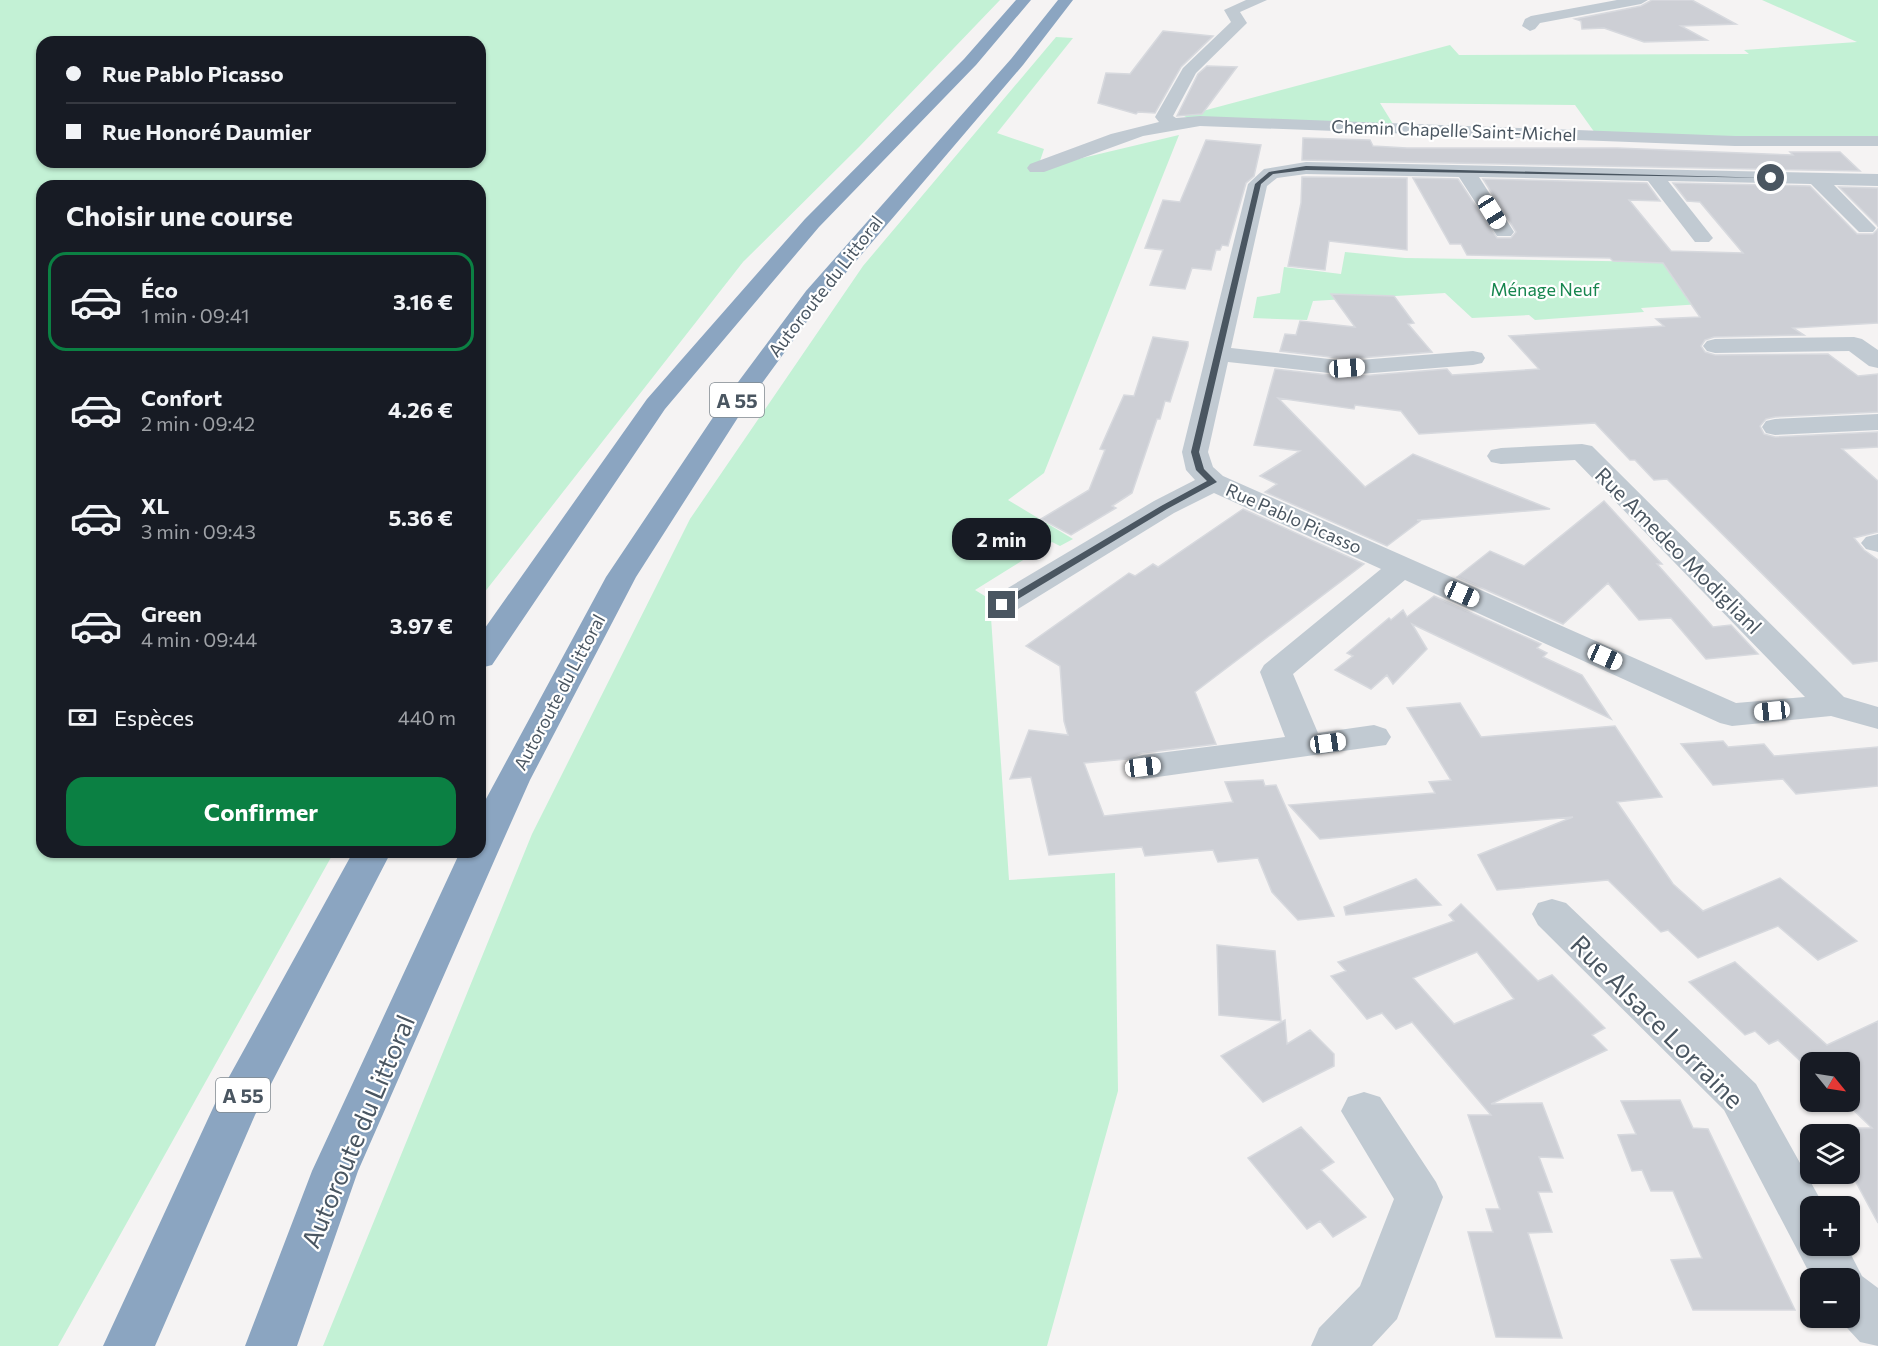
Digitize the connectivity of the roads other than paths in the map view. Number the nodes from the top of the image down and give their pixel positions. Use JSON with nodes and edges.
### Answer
{"nodes":[{"id":1,"x":1024,"y":0,"type":"edge"},
{"id":2,"x":1066,"y":0,"type":"edge"},
{"id":3,"x":1260,"y":0,"type":"edge"},
{"id":4,"x":1641,"y":0,"type":"edge"},
{"id":5,"x":1530,"y":26,"type":"dead end"},
{"id":6,"x":1170,"y":123,"type":"junction"},
{"id":7,"x":1878,"y":141,"type":"edge"},
{"id":8,"x":1037,"y":168,"type":"dead end"},
{"id":9,"x":1466,"y":172,"type":"junction"},
{"id":10,"x":1654,"y":176,"type":"junction"},
{"id":11,"x":1817,"y":179,"type":"junction"},
{"id":12,"x":1878,"y":180,"type":"edge"},
{"id":13,"x":1866,"y":228,"type":"dead end"},
{"id":14,"x":1504,"y":232,"type":"dead end"},
{"id":15,"x":1702,"y":238,"type":"dead end"},
{"id":16,"x":1715,"y":346,"type":"dead end"},
{"id":17,"x":1218,"y":354,"type":"junction"},
{"id":18,"x":1473,"y":358,"type":"dead end"},
{"id":19,"x":1878,"y":361,"type":"edge"},
{"id":20,"x":1878,"y":422,"type":"edge"},
{"id":21,"x":1775,"y":427,"type":"dead end"},
{"id":22,"x":1501,"y":456,"type":"dead end"},
{"id":23,"x":1213,"y":482,"type":"junction"},
{"id":24,"x":1402,"y":567,"type":"junction"},
{"id":25,"x":1002,"y":605,"type":"dead end"},
{"id":26,"x":486,"y":649,"type":"edge"},
{"id":27,"x":1832,"y":705,"type":"junction"},
{"id":28,"x":1878,"y":718,"type":"edge"},
{"id":29,"x":1374,"y":737,"type":"dead end"},
{"id":30,"x":1306,"y":746,"type":"junction"},
{"id":31,"x":1143,"y":767,"type":"dead end"},
{"id":32,"x":486,"y":838,"type":"edge"},
{"id":33,"x":369,"y":858,"type":"edge"},
{"id":34,"x":477,"y":858,"type":"edge"},
{"id":35,"x":1552,"y":914,"type":"dead end"},
{"id":36,"x":1364,"y":1112,"type":"dead end"},
{"id":37,"x":1800,"y":1208,"type":"edge"},
{"id":38,"x":1860,"y":1305,"type":"edge"},
{"id":39,"x":1878,"y":1324,"type":"edge"},
{"id":40,"x":129,"y":1346,"type":"edge"},
{"id":41,"x":271,"y":1346,"type":"edge"},
{"id":42,"x":1337,"y":1346,"type":"edge"}],
"edges":[{"from":1,"to":26,"type":"highway","number":"A 55"},
{"from":2,"to":32,"type":"highway","name":"Autoroute du Littoral","number":"A 55"},
{"from":3,"to":6,"type":"street"},
{"from":4,"to":5,"type":"street"},
{"from":6,"to":7,"type":"street","name":"Chemin Chapelle Saint-Michel"},
{"from":6,"to":8,"type":"street","name":"Chemin Chapelle Saint-Michel"},
{"from":9,"to":10,"type":"street","name":"Rue Pablo Picasso"},
{"from":9,"to":14,"type":"street"},
{"from":9,"to":17,"type":"street","name":"Rue Pablo Picasso"},
{"from":10,"to":11,"type":"street","name":"Rue Pablo Picasso"},
{"from":10,"to":15,"type":"street"},
{"from":11,"to":12,"type":"street","name":"Rue Pablo Picasso"},
{"from":11,"to":13,"type":"street"},
{"from":16,"to":19,"type":"street"},
{"from":17,"to":18,"type":"street"},
{"from":17,"to":23,"type":"street","name":"Rue Pablo Picasso"},
{"from":20,"to":21,"type":"street"},
{"from":22,"to":27,"type":"street","name":"Rue Amedeo Modiglianl"},
{"from":23,"to":24,"type":"street","name":"Rue Pablo Picasso"},
{"from":23,"to":25,"type":"street"},
{"from":24,"to":27,"type":"street","name":"Rue Pablo Picasso"},
{"from":24,"to":30,"type":"street"},
{"from":27,"to":28,"type":"street","name":"Rue Pablo Picasso"},
{"from":29,"to":30,"type":"street"},
{"from":30,"to":31,"type":"street"},
{"from":33,"to":40,"type":"highway","number":"A 55"},
{"from":34,"to":41,"type":"highway","name":"Autoroute du Littoral","number":"A 55"},
{"from":35,"to":37,"type":"street","name":"Rue Alsace Lorraine"},
{"from":36,"to":42,"type":"street"},
{"from":38,"to":39,"type":"street"}]}
